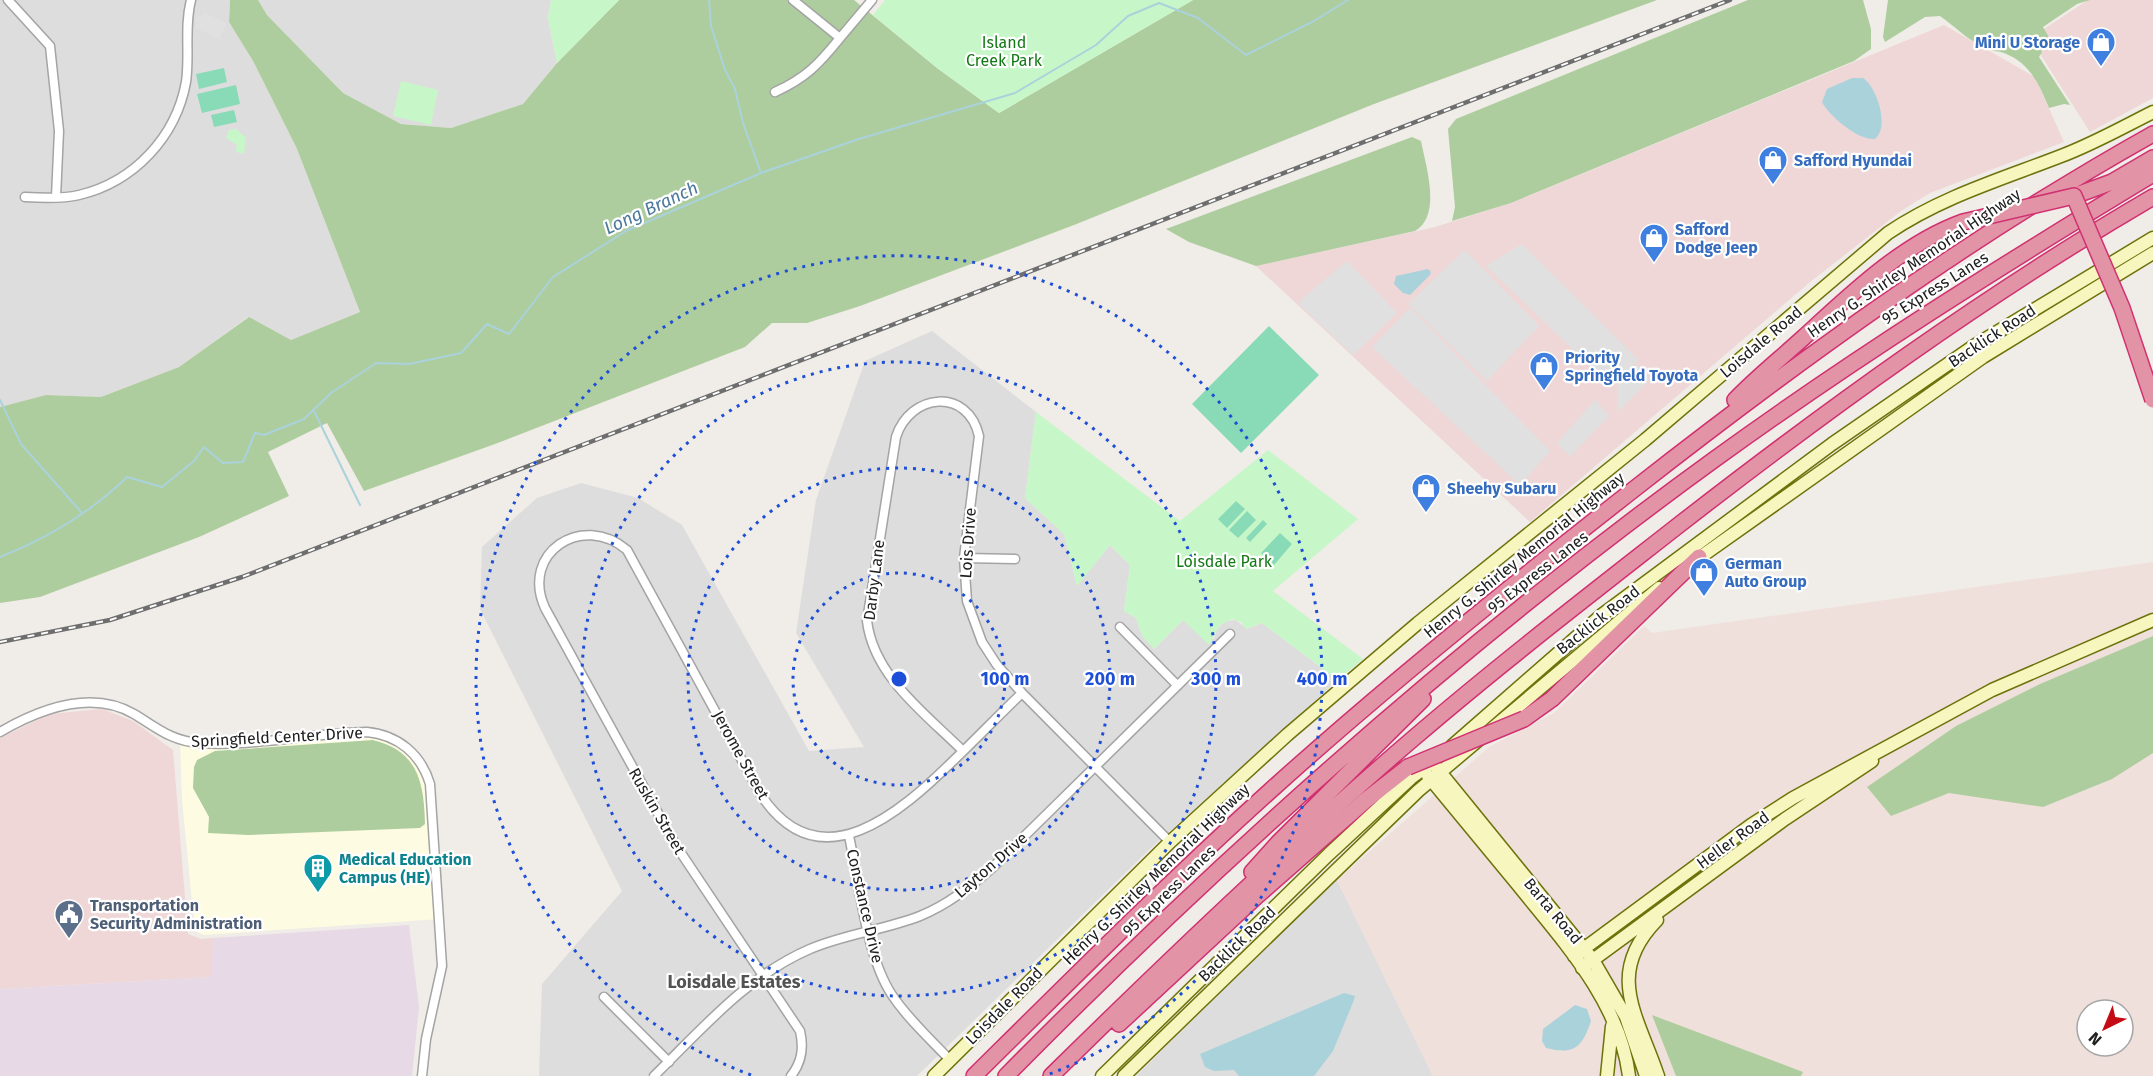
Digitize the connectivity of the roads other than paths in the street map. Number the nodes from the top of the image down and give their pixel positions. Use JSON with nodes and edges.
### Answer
{"nodes":[{"id":1,"x":8,"y":0,"type":"edge"},
{"id":2,"x":191,"y":0,"type":"edge"},
{"id":3,"x":793,"y":0,"type":"edge"},
{"id":4,"x":872,"y":0,"type":"edge"},
{"id":5,"x":840,"y":38,"type":"junction"},
{"id":6,"x":775,"y":92,"type":"dead end"},
{"id":7,"x":2153,"y":112,"type":"edge"},
{"id":8,"x":2153,"y":134,"type":"edge"},
{"id":9,"x":2153,"y":158,"type":"edge"},
{"id":10,"x":2153,"y":174,"type":"edge"},
{"id":11,"x":2074,"y":196,"type":"junction"},
{"id":12,"x":25,"y":197,"type":"dead end"},
{"id":13,"x":56,"y":197,"type":"junction"},
{"id":14,"x":2153,"y":197,"type":"edge"},
{"id":15,"x":2153,"y":238,"type":"edge"},
{"id":16,"x":2153,"y":253,"type":"edge"},
{"id":17,"x":2153,"y":400,"type":"edge"},
{"id":18,"x":942,"y":401,"type":"joint"},
{"id":19,"x":1700,"y":438,"type":"junction"},
{"id":20,"x":565,"y":540,"type":"joint"},
{"id":21,"x":1699,"y":557,"type":"junction"},
{"id":22,"x":964,"y":558,"type":"junction"},
{"id":23,"x":1015,"y":559,"type":"dead end"},
{"id":24,"x":1537,"y":594,"type":"junction"},
{"id":25,"x":2153,"y":620,"type":"edge"},
{"id":26,"x":1120,"y":627,"type":"dead end"},
{"id":27,"x":1230,"y":634,"type":"dead end"},
{"id":28,"x":1177,"y":685,"type":"junction"},
{"id":29,"x":1022,"y":693,"type":"junction"},
{"id":30,"x":0,"y":732,"type":"edge"},
{"id":31,"x":1903,"y":740,"type":"junction"},
{"id":32,"x":963,"y":751,"type":"junction"},
{"id":33,"x":1095,"y":766,"type":"junction"},
{"id":34,"x":1421,"y":766,"type":"junction"},
{"id":35,"x":1436,"y":777,"type":"junction"},
{"id":36,"x":849,"y":836,"type":"junction"},
{"id":37,"x":1170,"y":842,"type":"junction"},
{"id":38,"x":1688,"y":890,"type":"junction"},
{"id":39,"x":1225,"y":908,"type":"junction"},
{"id":40,"x":869,"y":930,"type":"junction"},
{"id":41,"x":1584,"y":958,"type":"junction"},
{"id":42,"x":764,"y":975,"type":"junction"},
{"id":43,"x":604,"y":997,"type":"dead end"},
{"id":44,"x":1619,"y":1005,"type":"junction"},
{"id":45,"x":1612,"y":1022,"type":"junction"},
{"id":46,"x":1640,"y":1028,"type":"junction"},
{"id":47,"x":950,"y":1060,"type":"junction"},
{"id":48,"x":669,"y":1062,"type":"junction"},
{"id":49,"x":422,"y":1076,"type":"edge"},
{"id":50,"x":654,"y":1076,"type":"edge"},
{"id":51,"x":791,"y":1076,"type":"edge"},
{"id":52,"x":933,"y":1076,"type":"edge"},
{"id":53,"x":974,"y":1076,"type":"edge"},
{"id":54,"x":1006,"y":1076,"type":"edge"},
{"id":55,"x":1051,"y":1076,"type":"edge"},
{"id":56,"x":1064,"y":1076,"type":"edge"},
{"id":57,"x":1102,"y":1076,"type":"edge"},
{"id":58,"x":1124,"y":1076,"type":"edge"},
{"id":59,"x":1607,"y":1076,"type":"edge"},
{"id":60,"x":1629,"y":1076,"type":"edge"},
{"id":61,"x":1646,"y":1076,"type":"edge"},
{"id":62,"x":1658,"y":1076,"type":"edge"}],
"edges":[{"from":1,"to":13,"type":"street"},
{"from":2,"to":13,"type":"street"},
{"from":3,"to":5,"type":"street"},
{"from":4,"to":5,"type":"street"},
{"from":5,"to":6,"type":"street"},
{"from":7,"to":37,"type":"main road","name":"Loisdale Road"},
{"from":8,"to":19,"type":"highway","name":"Henry G. Shirley Memorial Highway"},
{"from":9,"to":11,"type":"highway"},
{"from":10,"to":24,"type":"highway","name":"95 Express Lanes"},
{"from":11,"to":17,"type":"highway","bridge":true},
{"from":11,"to":19,"type":"highway","bridge":true},
{"from":12,"to":13,"type":"street"},
{"from":14,"to":39,"type":"highway"},
{"from":15,"to":34,"type":"main road","name":"Backlick Road"},
{"from":16,"to":21,"type":"main road","name":"Backlick Road"},
{"from":18,"to":22,"type":"street","name":"Lois Drive"},
{"from":18,"to":32,"type":"street","name":"Darby Lane"},
{"from":19,"to":53,"type":"highway","name":"Henry G. Shirley Memorial Highway"},
{"from":20,"to":36,"type":"street","name":"Jerome Street"},
{"from":20,"to":42,"type":"street","name":"Ruskin Street"},
{"from":21,"to":34,"type":"highway","bridge":true},
{"from":21,"to":35,"type":"main road","name":"Backlick Road"},
{"from":22,"to":23,"type":"street"},
{"from":22,"to":29,"type":"street","name":"Lois Drive"},
{"from":24,"to":39,"type":"highway"},
{"from":24,"to":54,"type":"highway","name":"95 Express Lanes"},
{"from":25,"to":31,"type":"main road","name":"Heller Road"},
{"from":26,"to":28,"type":"street"},
{"from":27,"to":28,"type":"street","name":"Layton Drive"},
{"from":28,"to":33,"type":"street","name":"Layton Drive"},
{"from":29,"to":32,"type":"street"},
{"from":29,"to":33,"type":"street","name":"Lois Drive"},
{"from":30,"to":49,"type":"street","name":"Springfield Center Drive"},
{"from":31,"to":38,"type":"main road","name":"Heller Road"},
{"from":31,"to":41,"type":"main road","name":"Heller Road"},
{"from":32,"to":36,"type":"street"},
{"from":33,"to":37,"type":"street","name":"Lois Drive"},
{"from":33,"to":40,"type":"street","name":"Layton Drive"},
{"from":34,"to":35,"type":"main road","name":"Barta Road"},
{"from":34,"to":56,"type":"highway"},
{"from":34,"to":57,"type":"main road","name":"Backlick Road"},
{"from":35,"to":41,"type":"main road","name":"Barta Road"},
{"from":35,"to":58,"type":"main road","name":"Backlick Road"},
{"from":36,"to":40,"type":"street","name":"Constance Drive"},
{"from":37,"to":47,"type":"main road","name":"Loisdale Road"},
{"from":38,"to":41,"type":"main road","name":"Heller Road"},
{"from":38,"to":46,"type":"main road"},
{"from":39,"to":55,"type":"highway"},
{"from":40,"to":42,"type":"street","name":"Layton Drive"},
{"from":40,"to":47,"type":"street","name":"Constance Drive"},
{"from":41,"to":44,"type":"main road","name":"Barta Road"},
{"from":41,"to":45,"type":"main road","name":"Barta Road"},
{"from":42,"to":48,"type":"street","name":"Layton Drive"},
{"from":42,"to":51,"type":"street","name":"Ruskin Street"},
{"from":43,"to":48,"type":"street"},
{"from":44,"to":46,"type":"main road"},
{"from":44,"to":61,"type":"main road","name":"Barta Road"},
{"from":45,"to":59,"type":"main road"},
{"from":45,"to":60,"type":"main road","name":"Barta Road"},
{"from":46,"to":62,"type":"main road"},
{"from":47,"to":52,"type":"main road","name":"Loisdale Road"},
{"from":48,"to":50,"type":"street","name":"Layton Drive"}]}
